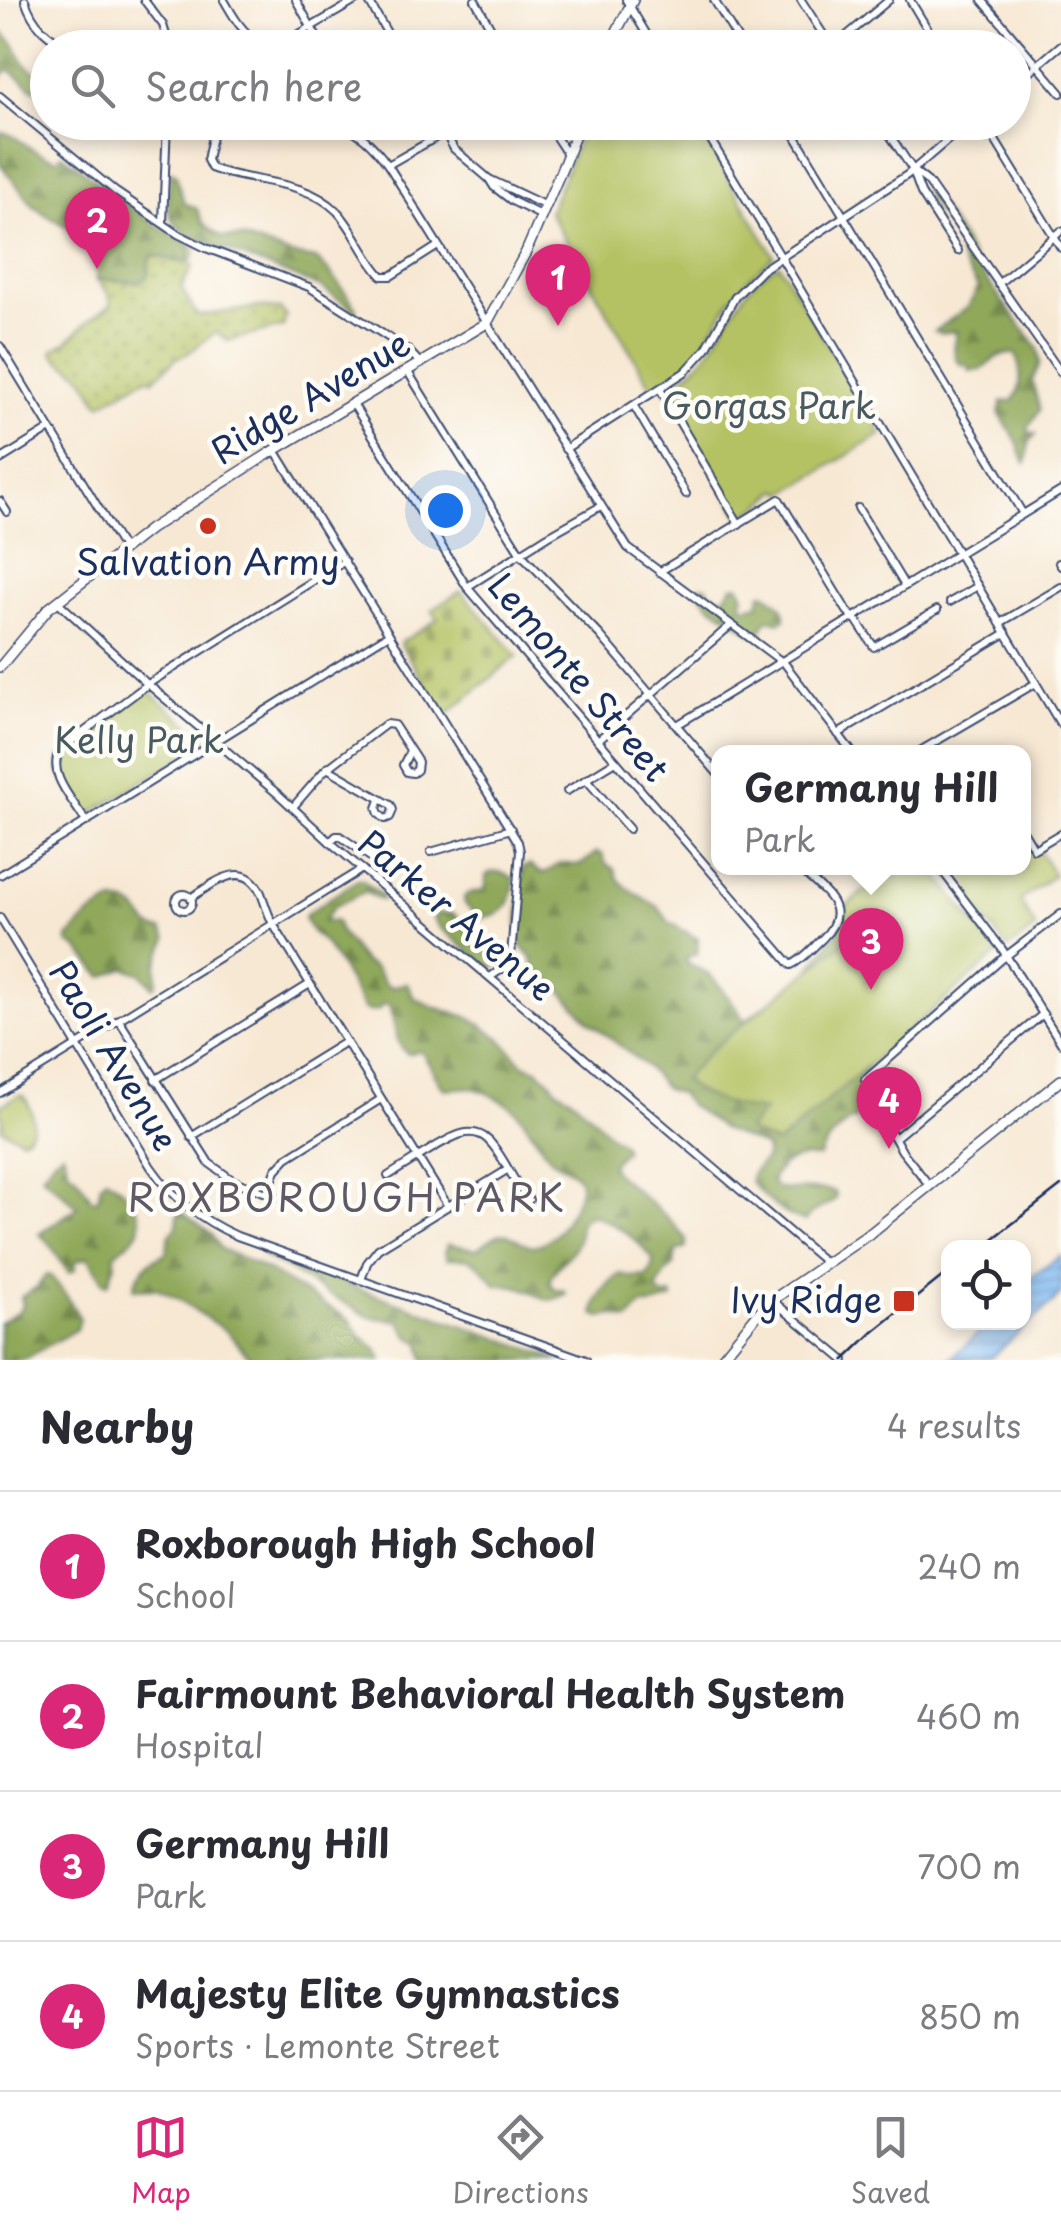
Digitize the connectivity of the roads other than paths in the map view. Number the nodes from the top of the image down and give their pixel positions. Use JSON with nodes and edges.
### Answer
{"nodes":[{"id":1,"x":25,"y":0,"type":"edge"},
{"id":2,"x":144,"y":0,"type":"edge"},
{"id":3,"x":224,"y":0,"type":"edge"},
{"id":4,"x":296,"y":0,"type":"edge"},
{"id":5,"x":356,"y":0,"type":"edge"},
{"id":6,"x":368,"y":0,"type":"edge"},
{"id":7,"x":475,"y":0,"type":"edge"},
{"id":8,"x":714,"y":0,"type":"edge"},
{"id":9,"x":801,"y":0,"type":"edge"},
{"id":10,"x":889,"y":0,"type":"edge"},
{"id":11,"x":910,"y":0,"type":"edge"},
{"id":12,"x":982,"y":0,"type":"edge"},
{"id":13,"x":629,"y":2,"type":"edge"},
{"id":14,"x":311,"y":27,"type":"junction"},
{"id":15,"x":42,"y":30,"type":"edge"},
{"id":16,"x":164,"y":30,"type":"edge"},
{"id":17,"x":243,"y":30,"type":"edge"},
{"id":18,"x":305,"y":30,"type":"edge"},
{"id":19,"x":313,"y":30,"type":"edge"},
{"id":20,"x":386,"y":30,"type":"edge"},
{"id":21,"x":492,"y":30,"type":"edge"},
{"id":22,"x":616,"y":30,"type":"edge"},
{"id":23,"x":645,"y":30,"type":"edge"},
{"id":24,"x":732,"y":30,"type":"edge"},
{"id":25,"x":820,"y":30,"type":"edge"},
{"id":26,"x":853,"y":30,"type":"edge"},
{"id":27,"x":928,"y":30,"type":"edge"},
{"id":28,"x":1007,"y":30,"type":"edge"},
{"id":29,"x":1061,"y":45,"type":"edge"},
{"id":30,"x":1031,"y":58,"type":"edge"},
{"id":31,"x":1037,"y":65,"type":"junction"},
{"id":32,"x":1031,"y":70,"type":"edge"},
{"id":33,"x":1061,"y":93,"type":"edge"},
{"id":34,"x":0,"y":96,"type":"edge"},
{"id":35,"x":30,"y":121,"type":"edge"},
{"id":36,"x":53,"y":140,"type":"edge"},
{"id":37,"x":166,"y":140,"type":"edge"},
{"id":38,"x":212,"y":140,"type":"edge"},
{"id":39,"x":365,"y":140,"type":"edge"},
{"id":40,"x":432,"y":140,"type":"edge"},
{"id":41,"x":449,"y":140,"type":"edge"},
{"id":42,"x":556,"y":140,"type":"edge"},
{"id":43,"x":573,"y":140,"type":"edge"},
{"id":44,"x":710,"y":140,"type":"edge"},
{"id":45,"x":799,"y":140,"type":"edge"},
{"id":46,"x":893,"y":140,"type":"edge"},
{"id":47,"x":949,"y":140,"type":"edge"},
{"id":48,"x":996,"y":140,"type":"edge"},
{"id":49,"x":568,"y":155,"type":"junction"},
{"id":50,"x":388,"y":166,"type":"junction"},
{"id":51,"x":913,"y":170,"type":"junction"},
{"id":52,"x":544,"y":211,"type":"junction"},
{"id":53,"x":844,"y":216,"type":"junction"},
{"id":54,"x":163,"y":224,"type":"junction"},
{"id":55,"x":1058,"y":234,"type":"edge"},
{"id":56,"x":438,"y":246,"type":"junction"},
{"id":57,"x":1061,"y":248,"type":"edge"},
{"id":58,"x":958,"y":251,"type":"dead end"},
{"id":59,"x":780,"y":257,"type":"junction"},
{"id":60,"x":998,"y":284,"type":"junction"},
{"id":61,"x":486,"y":323,"type":"junction"},
{"id":62,"x":0,"y":346,"type":"edge"},
{"id":63,"x":422,"y":364,"type":"junction"},
{"id":64,"x":1060,"y":370,"type":"edge"},
{"id":65,"x":408,"y":372,"type":"junction"},
{"id":66,"x":660,"y":390,"type":"junction"},
{"id":67,"x":353,"y":404,"type":"junction"},
{"id":68,"x":634,"y":406,"type":"junction"},
{"id":69,"x":50,"y":430,"type":"junction"},
{"id":70,"x":565,"y":449,"type":"junction"},
{"id":71,"x":276,"y":450,"type":"junction"},
{"id":72,"x":0,"y":460,"type":"edge"},
{"id":73,"x":1061,"y":492,"type":"edge"},
{"id":74,"x":686,"y":494,"type":"dead end"},
{"id":75,"x":0,"y":501,"type":"edge"},
{"id":76,"x":602,"y":506,"type":"junction"},
{"id":77,"x":858,"y":508,"type":"dead end"},
{"id":78,"x":7,"y":512,"type":"dead end"},
{"id":79,"x":1023,"y":514,"type":"junction"},
{"id":80,"x":739,"y":524,"type":"junction"},
{"id":81,"x":124,"y":550,"type":"junction"},
{"id":82,"x":521,"y":554,"type":"junction"},
{"id":83,"x":958,"y":554,"type":"junction"},
{"id":84,"x":345,"y":562,"type":"junction"},
{"id":85,"x":659,"y":572,"type":"junction"},
{"id":86,"x":905,"y":586,"type":"junction"},
{"id":87,"x":978,"y":586,"type":"junction"},
{"id":88,"x":467,"y":587,"type":"junction"},
{"id":89,"x":1061,"y":587,"type":"edge"},
{"id":90,"x":58,"y":601,"type":"junction"},
{"id":91,"x":950,"y":602,"type":"dead end"},
{"id":92,"x":937,"y":610,"type":"dead end"},
{"id":93,"x":853,"y":617,"type":"junction"},
{"id":94,"x":1000,"y":623,"type":"junction"},
{"id":95,"x":731,"y":625,"type":"junction"},
{"id":96,"x":1006,"y":633,"type":"junction"},
{"id":97,"x":389,"y":634,"type":"junction"},
{"id":98,"x":780,"y":661,"type":"junction"},
{"id":99,"x":0,"y":667,"type":"edge"},
{"id":100,"x":1036,"y":682,"type":"junction"},
{"id":101,"x":148,"y":684,"type":"junction"},
{"id":102,"x":651,"y":694,"type":"junction"},
{"id":103,"x":677,"y":724,"type":"junction"},
{"id":104,"x":1061,"y":725,"type":"edge"},
{"id":105,"x":838,"y":734,"type":"junction"},
{"id":106,"x":598,"y":740,"type":"junction"},
{"id":107,"x":216,"y":742,"type":"junction"},
{"id":108,"x":847,"y":745,"type":"edge"},
{"id":109,"x":930,"y":745,"type":"edge"},
{"id":110,"x":410,"y":751,"type":"dead end"},
{"id":111,"x":616,"y":761,"type":"junction"},
{"id":112,"x":711,"y":765,"type":"edge"},
{"id":113,"x":328,"y":768,"type":"junction"},
{"id":114,"x":586,"y":779,"type":"junction"},
{"id":115,"x":567,"y":792,"type":"dead end"},
{"id":116,"x":380,"y":800,"type":"dead end"},
{"id":117,"x":293,"y":807,"type":"junction"},
{"id":118,"x":86,"y":822,"type":"junction"},
{"id":119,"x":511,"y":829,"type":"junction"},
{"id":120,"x":629,"y":830,"type":"dead end"},
{"id":121,"x":1061,"y":833,"type":"edge"},
{"id":122,"x":330,"y":842,"type":"junction"},
{"id":123,"x":1031,"y":844,"type":"edge"},
{"id":124,"x":431,"y":852,"type":"dead end"},
{"id":125,"x":373,"y":858,"type":"dead end"},
{"id":126,"x":362,"y":869,"type":"junction"},
{"id":127,"x":711,"y":872,"type":"edge"},
{"id":128,"x":714,"y":875,"type":"edge"},
{"id":129,"x":806,"y":875,"type":"edge"},
{"id":130,"x":945,"y":875,"type":"edge"},
{"id":131,"x":0,"y":876,"type":"edge"},
{"id":132,"x":191,"y":898,"type":"dead end"},
{"id":133,"x":1061,"y":914,"type":"edge"},
{"id":134,"x":0,"y":918,"type":"edge"},
{"id":135,"x":273,"y":924,"type":"junction"},
{"id":136,"x":1006,"y":956,"type":"junction"},
{"id":137,"x":490,"y":977,"type":"junction"},
{"id":138,"x":310,"y":984,"type":"junction"},
{"id":139,"x":1043,"y":1014,"type":"junction"},
{"id":140,"x":118,"y":1020,"type":"junction"},
{"id":141,"x":346,"y":1042,"type":"junction"},
{"id":142,"x":1061,"y":1043,"type":"edge"},
{"id":143,"x":77,"y":1045,"type":"junction"},
{"id":144,"x":155,"y":1080,"type":"junction"},
{"id":145,"x":865,"y":1080,"type":"dead end"},
{"id":146,"x":1061,"y":1080,"type":"edge"},
{"id":147,"x":0,"y":1094,"type":"edge"},
{"id":148,"x":381,"y":1100,"type":"junction"},
{"id":149,"x":875,"y":1104,"type":"dead end"},
{"id":150,"x":191,"y":1137,"type":"junction"},
{"id":151,"x":895,"y":1138,"type":"junction"},
{"id":152,"x":418,"y":1159,"type":"junction"},
{"id":153,"x":507,"y":1170,"type":"junction"},
{"id":154,"x":388,"y":1176,"type":"dead end"},
{"id":155,"x":930,"y":1186,"type":"junction"},
{"id":156,"x":268,"y":1193,"type":"junction"},
{"id":157,"x":529,"y":1200,"type":"dead end"},
{"id":158,"x":291,"y":1202,"type":"dead end"},
{"id":159,"x":448,"y":1206,"type":"junction"},
{"id":160,"x":826,"y":1263,"type":"junction"},
{"id":161,"x":360,"y":1280,"type":"junction"},
{"id":162,"x":772,"y":1300,"type":"junction"},
{"id":163,"x":586,"y":1360,"type":"edge"},
{"id":164,"x":720,"y":1360,"type":"edge"},
{"id":165,"x":844,"y":1360,"type":"edge"}],
"edges":[{"from":1,"to":15,"type":"street"},
{"from":2,"to":16,"type":"street"},
{"from":3,"to":17,"type":"street"},
{"from":4,"to":14,"type":"street"},
{"from":5,"to":14,"type":"street"},
{"from":6,"to":20,"type":"street"},
{"from":7,"to":21,"type":"street"},
{"from":8,"to":24,"type":"street"},
{"from":9,"to":25,"type":"street"},
{"from":10,"to":26,"type":"street"},
{"from":11,"to":27,"type":"street"},
{"from":12,"to":28,"type":"street"},
{"from":13,"to":22,"type":"main road"},
{"from":13,"to":23,"type":"street"},
{"from":14,"to":18,"type":"street"},
{"from":14,"to":19,"type":"street"},
{"from":29,"to":31,"type":"street"},
{"from":30,"to":31,"type":"street"},
{"from":31,"to":32,"type":"street"},
{"from":31,"to":33,"type":"street"},
{"from":34,"to":35,"type":"street"},
{"from":36,"to":54,"type":"street"},
{"from":37,"to":54,"type":"street"},
{"from":38,"to":56,"type":"street"},
{"from":39,"to":50,"type":"street"},
{"from":40,"to":50,"type":"street"},
{"from":41,"to":52,"type":"street"},
{"from":42,"to":49,"type":"street"},
{"from":43,"to":49,"type":"main road","name":"Ridge Avenue"},
{"from":44,"to":59,"type":"street"},
{"from":45,"to":53,"type":"street"},
{"from":46,"to":51,"type":"street"},
{"from":47,"to":51,"type":"street"},
{"from":48,"to":55,"type":"street"},
{"from":49,"to":52,"type":"main road","name":"Ridge Avenue"},
{"from":50,"to":56,"type":"street"},
{"from":51,"to":53,"type":"street"},
{"from":51,"to":58,"type":"street"},
{"from":51,"to":60,"type":"street"},
{"from":52,"to":61,"type":"main road","name":"Ridge Avenue"},
{"from":53,"to":59,"type":"street"},
{"from":53,"to":79,"type":"street"},
{"from":54,"to":63,"type":"street"},
{"from":55,"to":57,"type":"street"},
{"from":55,"to":60,"type":"street"},
{"from":56,"to":61,"type":"street"},
{"from":59,"to":66,"type":"street"},
{"from":59,"to":83,"type":"street"},
{"from":60,"to":64,"type":"street"},
{"from":61,"to":63,"type":"main road","name":"Ridge Avenue"},
{"from":61,"to":70,"type":"street"},
{"from":62,"to":69,"type":"street"},
{"from":63,"to":65,"type":"main road","name":"Ridge Avenue"},
{"from":65,"to":67,"type":"main road","name":"Ridge Avenue"},
{"from":65,"to":82,"type":"street"},
{"from":66,"to":68,"type":"street"},
{"from":66,"to":80,"type":"street"},
{"from":67,"to":71,"type":"main road","name":"Ridge Avenue"},
{"from":67,"to":88,"type":"street","name":"Lemonte Street"},
{"from":68,"to":70,"type":"street"},
{"from":68,"to":74,"type":"street"},
{"from":69,"to":72,"type":"street"},
{"from":69,"to":81,"type":"street"},
{"from":70,"to":76,"type":"street"},
{"from":71,"to":81,"type":"main road","name":"Ridge Avenue"},
{"from":71,"to":84,"type":"street"},
{"from":73,"to":79,"type":"street"},
{"from":75,"to":78,"type":"street"},
{"from":76,"to":82,"type":"street"},
{"from":76,"to":85,"type":"street"},
{"from":77,"to":86,"type":"street"},
{"from":79,"to":83,"type":"street"},
{"from":80,"to":85,"type":"street"},
{"from":80,"to":93,"type":"street"},
{"from":81,"to":90,"type":"main road","name":"Ridge Avenue"},
{"from":82,"to":88,"type":"street"},
{"from":82,"to":102,"type":"street"},
{"from":83,"to":86,"type":"street"},
{"from":83,"to":87,"type":"street"},
{"from":84,"to":97,"type":"street"},
{"from":84,"to":101,"type":"street"},
{"from":85,"to":95,"type":"street"},
{"from":86,"to":93,"type":"street"},
{"from":87,"to":91,"type":"street"},
{"from":87,"to":94,"type":"street"},
{"from":88,"to":106,"type":"street","name":"Lemonte Street"},
{"from":89,"to":94,"type":"street"},
{"from":90,"to":99,"type":"main road","name":"Ridge Avenue"},
{"from":90,"to":101,"type":"street","name":"Parker Avenue"},
{"from":92,"to":93,"type":"street"},
{"from":93,"to":98,"type":"street"},
{"from":94,"to":96,"type":"street"},
{"from":95,"to":98,"type":"street"},
{"from":95,"to":102,"type":"street"},
{"from":96,"to":100,"type":"street"},
{"from":96,"to":105,"type":"street"},
{"from":97,"to":107,"type":"street"},
{"from":97,"to":119,"type":"street"},
{"from":98,"to":103,"type":"street"},
{"from":98,"to":105,"type":"street"},
{"from":100,"to":104,"type":"street"},
{"from":100,"to":109,"type":"street"},
{"from":101,"to":107,"type":"street","name":"Parker Avenue"},
{"from":101,"to":118,"type":"street"},
{"from":102,"to":103,"type":"street"},
{"from":102,"to":106,"type":"street"},
{"from":103,"to":112,"type":"street"},
{"from":105,"to":108,"type":"street"},
{"from":106,"to":111,"type":"street","name":"Lemonte Street"},
{"from":107,"to":117,"type":"street","name":"Parker Avenue"},
{"from":107,"to":118,"type":"street"},
{"from":110,"to":113,"type":"street"},
{"from":111,"to":114,"type":"street"},
{"from":111,"to":127,"type":"street","name":"Lemonte Street"},
{"from":113,"to":116,"type":"street"},
{"from":113,"to":117,"type":"street"},
{"from":114,"to":115,"type":"street"},
{"from":114,"to":120,"type":"street"},
{"from":117,"to":122,"type":"street","name":"Parker Avenue"},
{"from":118,"to":131,"type":"street"},
{"from":119,"to":124,"type":"street"},
{"from":119,"to":137,"type":"street"},
{"from":121,"to":123,"type":"street"},
{"from":122,"to":125,"type":"street"},
{"from":122,"to":126,"type":"street","name":"Parker Avenue"},
{"from":126,"to":135,"type":"street"},
{"from":126,"to":137,"type":"street","name":"Parker Avenue"},
{"from":128,"to":129,"type":"street","name":"Lemonte Street"},
{"from":130,"to":136,"type":"street"},
{"from":132,"to":135,"type":"street"},
{"from":133,"to":136,"type":"street"},
{"from":134,"to":143,"type":"street","name":"Paoli Avenue"},
{"from":135,"to":138,"type":"street"},
{"from":135,"to":140,"type":"street"},
{"from":136,"to":139,"type":"street"},
{"from":136,"to":145,"type":"street"},
{"from":137,"to":160,"type":"street","name":"Parker Avenue"},
{"from":138,"to":141,"type":"street"},
{"from":138,"to":144,"type":"street"},
{"from":139,"to":142,"type":"street"},
{"from":139,"to":151,"type":"street"},
{"from":140,"to":143,"type":"street"},
{"from":140,"to":144,"type":"street"},
{"from":141,"to":148,"type":"street"},
{"from":141,"to":150,"type":"street"},
{"from":143,"to":147,"type":"street"},
{"from":143,"to":161,"type":"street","name":"Paoli Avenue"},
{"from":144,"to":150,"type":"street"},
{"from":146,"to":155,"type":"main road"},
{"from":148,"to":152,"type":"street"},
{"from":148,"to":156,"type":"street"},
{"from":149,"to":151,"type":"street"},
{"from":150,"to":156,"type":"street"},
{"from":151,"to":155,"type":"street"},
{"from":152,"to":153,"type":"street"},
{"from":152,"to":154,"type":"street"},
{"from":152,"to":159,"type":"street"},
{"from":153,"to":157,"type":"street"},
{"from":153,"to":159,"type":"street"},
{"from":155,"to":160,"type":"main road"},
{"from":156,"to":158,"type":"street"},
{"from":159,"to":161,"type":"street"},
{"from":160,"to":162,"type":"main road"},
{"from":161,"to":163,"type":"street","name":"Paoli Avenue"},
{"from":162,"to":164,"type":"main road"},
{"from":162,"to":165,"type":"street"}]}
